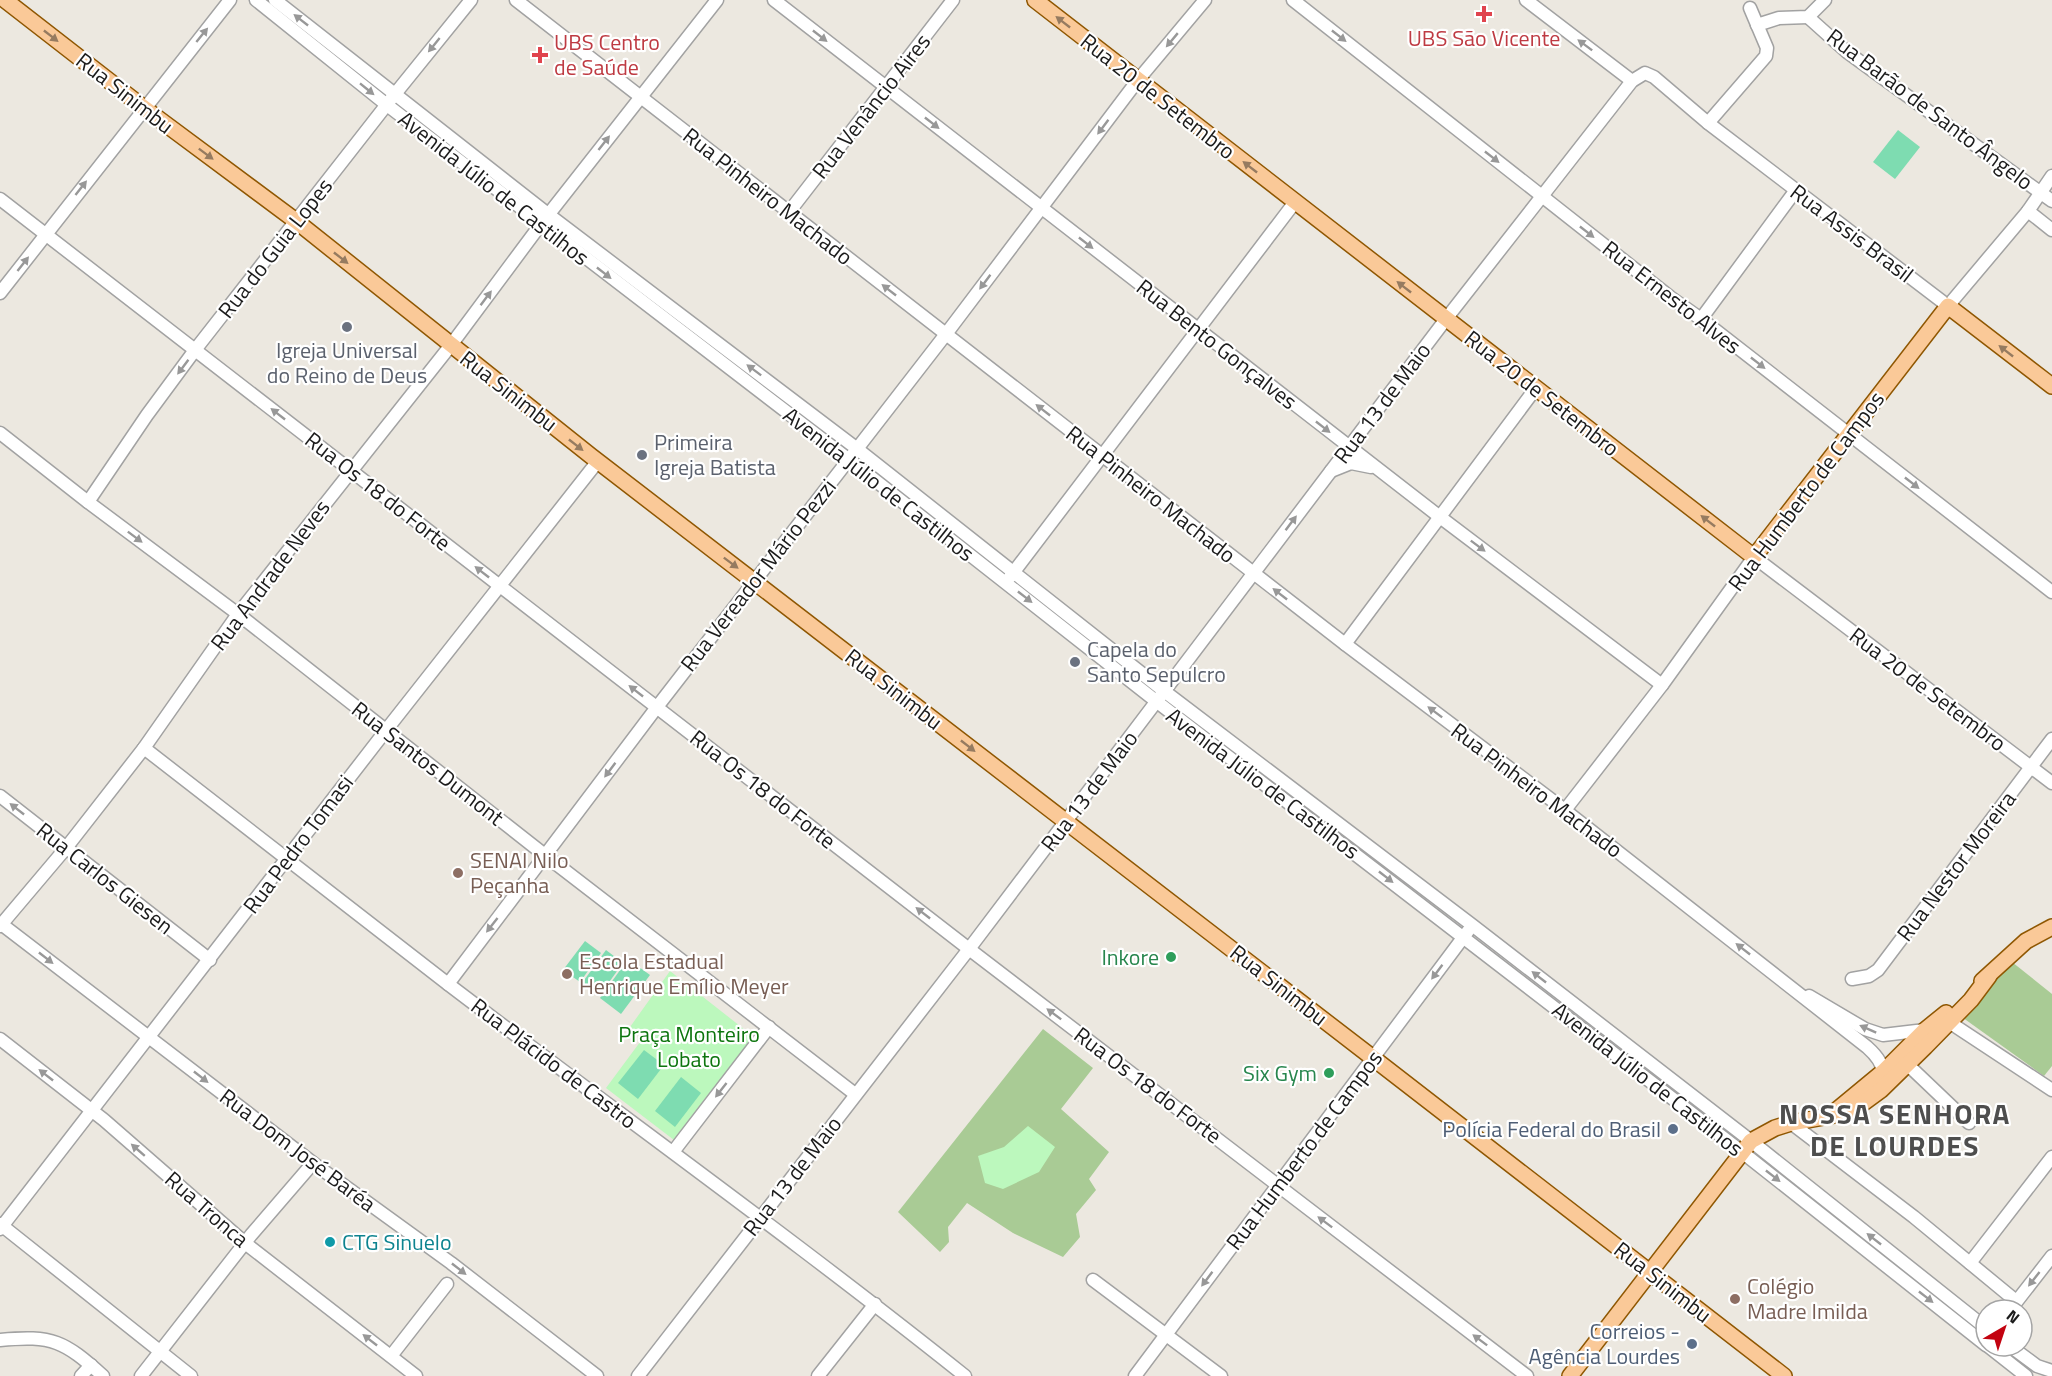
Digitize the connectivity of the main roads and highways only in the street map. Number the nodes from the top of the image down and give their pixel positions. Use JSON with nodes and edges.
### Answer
{"nodes":[{"id":1,"x":5,"y":0,"type":"edge"},
{"id":2,"x":1035,"y":0,"type":"edge"},
{"id":3,"x":1948,"y":306,"type":"joint"},
{"id":4,"x":2052,"y":386,"type":"edge"},
{"id":5,"x":1754,"y":557,"type":"joint"},
{"id":6,"x":2052,"y":927,"type":"edge"},
{"id":7,"x":1945,"y":1020,"type":"junction"},
{"id":8,"x":1829,"y":1116,"type":"junction"},
{"id":9,"x":1651,"y":1273,"type":"junction"},
{"id":10,"x":1570,"y":1376,"type":"edge"},
{"id":11,"x":1784,"y":1376,"type":"edge"}],
"edges":[{"from":1,"to":9,"type":"main road","name":"Rua Sinimbu","one_way":true},
{"from":5,"to":2,"type":"main road","name":"Rua 20 de Setembro","one_way":true},
{"from":4,"to":3,"type":"main road","name":"Rua Assis Brasil","one_way":true},
{"from":3,"to":5,"type":"main road","name":"Rua Humberto de Campos"},
{"from":6,"to":7,"type":"main road"},
{"from":7,"to":8,"type":"main road"},
{"from":7,"to":8,"type":"main road"},
{"from":8,"to":9,"type":"main road"},
{"from":9,"to":10,"type":"main road"},
{"from":9,"to":11,"type":"main road","name":"Rua Sinimbu"}]}
